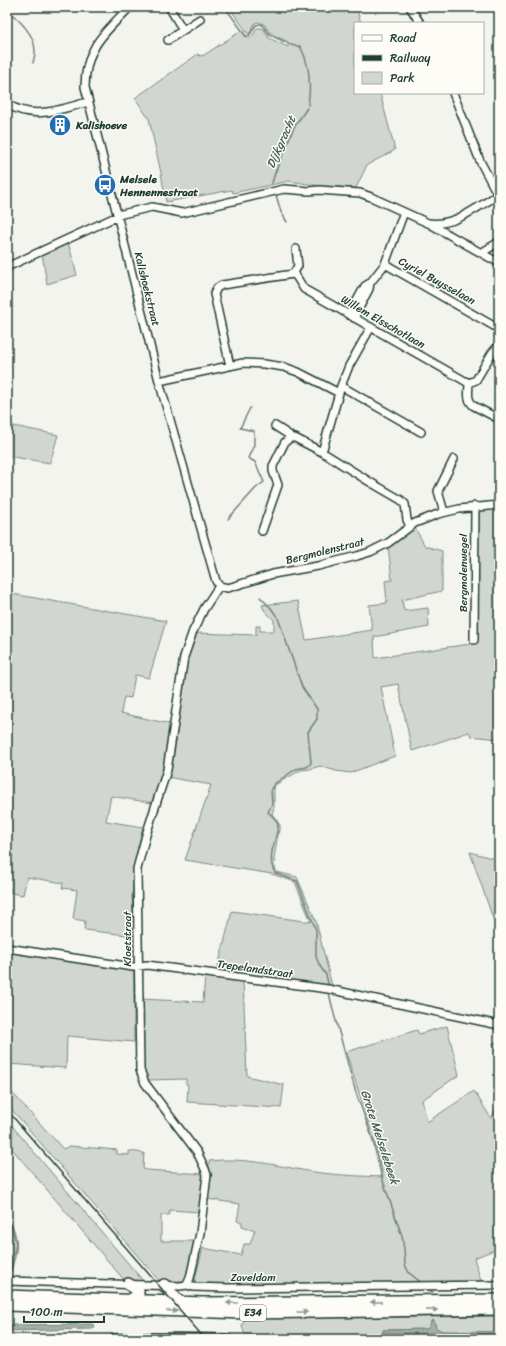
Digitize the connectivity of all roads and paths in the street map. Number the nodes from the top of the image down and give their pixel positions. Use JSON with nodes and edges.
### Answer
{"nodes":[{"id":1,"x":130,"y":7,"type":"edge"},
{"id":2,"x":168,"y":7,"type":"edge"},
{"id":3,"x":410,"y":7,"type":"edge"},
{"id":4,"x":200,"y":19,"type":"dead end"},
{"id":5,"x":419,"y":22,"type":"edge"},
{"id":6,"x":183,"y":30,"type":"junction"},
{"id":7,"x":168,"y":40,"type":"dead end"},
{"id":8,"x":453,"y":94,"type":"edge"},
{"id":9,"x":88,"y":102,"type":"junction"},
{"id":10,"x":7,"y":104,"type":"edge"},
{"id":11,"x":498,"y":196,"type":"edge"},
{"id":12,"x":404,"y":212,"type":"junction"},
{"id":13,"x":118,"y":216,"type":"junction"},
{"id":14,"x":428,"y":223,"type":"junction"},
{"id":15,"x":449,"y":223,"type":"junction"},
{"id":16,"x":452,"y":237,"type":"junction"},
{"id":17,"x":499,"y":242,"type":"edge"},
{"id":18,"x":296,"y":249,"type":"dead end"},
{"id":19,"x":481,"y":253,"type":"junction"},
{"id":20,"x":499,"y":263,"type":"edge"},
{"id":21,"x":385,"y":264,"type":"junction"},
{"id":22,"x":7,"y":267,"type":"edge"},
{"id":23,"x":292,"y":274,"type":"junction"},
{"id":24,"x":351,"y":316,"type":"junction"},
{"id":25,"x":371,"y":327,"type":"junction"},
{"id":26,"x":499,"y":329,"type":"edge"},
{"id":27,"x":499,"y":345,"type":"edge"},
{"id":28,"x":230,"y":366,"type":"junction"},
{"id":29,"x":159,"y":381,"type":"junction"},
{"id":30,"x":469,"y":383,"type":"junction"},
{"id":31,"x":340,"y":390,"type":"junction"},
{"id":32,"x":499,"y":419,"type":"edge"},
{"id":33,"x":275,"y":426,"type":"dead end"},
{"id":34,"x":421,"y":432,"type":"dead end"},
{"id":35,"x":290,"y":438,"type":"junction"},
{"id":36,"x":322,"y":452,"type":"junction"},
{"id":37,"x":454,"y":460,"type":"dead end"},
{"id":38,"x":499,"y":505,"type":"edge"},
{"id":39,"x":475,"y":506,"type":"junction"},
{"id":40,"x":444,"y":512,"type":"junction"},
{"id":41,"x":410,"y":526,"type":"junction"},
{"id":42,"x":262,"y":531,"type":"dead end"},
{"id":43,"x":219,"y":586,"type":"junction"},
{"id":44,"x":474,"y":640,"type":"dead end"},
{"id":45,"x":7,"y":948,"type":"edge"},
{"id":46,"x":138,"y":966,"type":"junction"},
{"id":47,"x":499,"y":1025,"type":"edge"},
{"id":48,"x":7,"y":1281,"type":"edge"},
{"id":49,"x":128,"y":1284,"type":"junction"},
{"id":50,"x":186,"y":1285,"type":"junction"},
{"id":51,"x":499,"y":1285,"type":"edge"},
{"id":52,"x":164,"y":1286,"type":"junction"},
{"id":53,"x":7,"y":1296,"type":"edge"},
{"id":54,"x":129,"y":1300,"type":"junction"},
{"id":55,"x":499,"y":1300,"type":"edge"},
{"id":56,"x":179,"y":1302,"type":"junction"},
{"id":57,"x":7,"y":1305,"type":"edge"},
{"id":58,"x":499,"y":1309,"type":"edge"},
{"id":59,"x":115,"y":1339,"type":"edge"},
{"id":60,"x":226,"y":1339,"type":"edge"}],
"edges":[{"from":1,"to":9,"type":"street","name":"Kalishoekstraat"},
{"from":2,"to":6,"type":"street"},
{"from":3,"to":5,"type":"street"},
{"from":4,"to":6,"type":"street"},
{"from":6,"to":7,"type":"street"},
{"from":8,"to":11,"type":"street"},
{"from":9,"to":10,"type":"street"},
{"from":9,"to":13,"type":"street","name":"Kalishoekstraat"},
{"from":11,"to":15,"type":"street"},
{"from":12,"to":13,"type":"street"},
{"from":12,"to":14,"type":"street"},
{"from":12,"to":21,"type":"street","name":"Cyriel Buysselaan"},
{"from":13,"to":22,"type":"street"},
{"from":13,"to":29,"type":"street","name":"Kalishoekstraat"},
{"from":14,"to":15,"type":"street"},
{"from":14,"to":16,"type":"street"},
{"from":15,"to":16,"type":"street"},
{"from":16,"to":19,"type":"street"},
{"from":17,"to":19,"type":"street"},
{"from":18,"to":23,"type":"street"},
{"from":19,"to":20,"type":"street"},
{"from":21,"to":24,"type":"street","name":"Cyriel Buysselaan"},
{"from":21,"to":26,"type":"street","name":"Cyriel Buysselaan"},
{"from":23,"to":24,"type":"street","name":"Willem Elsschotlaan"},
{"from":23,"to":28,"type":"street"},
{"from":24,"to":25,"type":"street","name":"Willem Elsschotlaan"},
{"from":25,"to":30,"type":"street","name":"Willem Elsschotlaan"},
{"from":25,"to":31,"type":"street"},
{"from":27,"to":30,"type":"street"},
{"from":28,"to":29,"type":"street"},
{"from":28,"to":31,"type":"street"},
{"from":29,"to":43,"type":"street","name":"Kalishoekstraat"},
{"from":30,"to":32,"type":"street"},
{"from":31,"to":34,"type":"street"},
{"from":31,"to":36,"type":"street"},
{"from":33,"to":35,"type":"street"},
{"from":35,"to":36,"type":"street"},
{"from":35,"to":42,"type":"street"},
{"from":36,"to":41,"type":"street"},
{"from":37,"to":40,"type":"street"},
{"from":38,"to":39,"type":"street","name":"Bergmolenstraat"},
{"from":39,"to":40,"type":"street","name":"Bergmolenstraat"},
{"from":39,"to":44,"type":"street","name":"Bergmolenwegel"},
{"from":40,"to":41,"type":"street","name":"Bergmolenstraat"},
{"from":41,"to":43,"type":"street","name":"Bergmolenstraat"},
{"from":43,"to":46,"type":"street","name":"Kloetstraat"},
{"from":45,"to":46,"type":"street","name":"Trepelandstraat"},
{"from":46,"to":47,"type":"street","name":"Trepelandstraat"},
{"from":46,"to":50,"type":"street","name":"Kloetstraat"},
{"from":48,"to":49,"type":"street","name":"Zaveldam"},
{"from":49,"to":52,"type":"street","name":"Zaveldam"},
{"from":49,"to":54,"type":"highway"},
{"from":50,"to":51,"type":"street","name":"Zaveldam"},
{"from":50,"to":52,"type":"street","name":"Zaveldam"},
{"from":52,"to":56,"type":"highway"},
{"from":53,"to":54,"type":"highway","number":"E34"},
{"from":54,"to":56,"type":"highway","number":"E34"},
{"from":55,"to":56,"type":"highway","number":"E34","one_way":true},
{"from":57,"to":58,"type":"highway","number":"E34","one_way":true},
{"from":59,"to":60,"type":"main road"}]}
